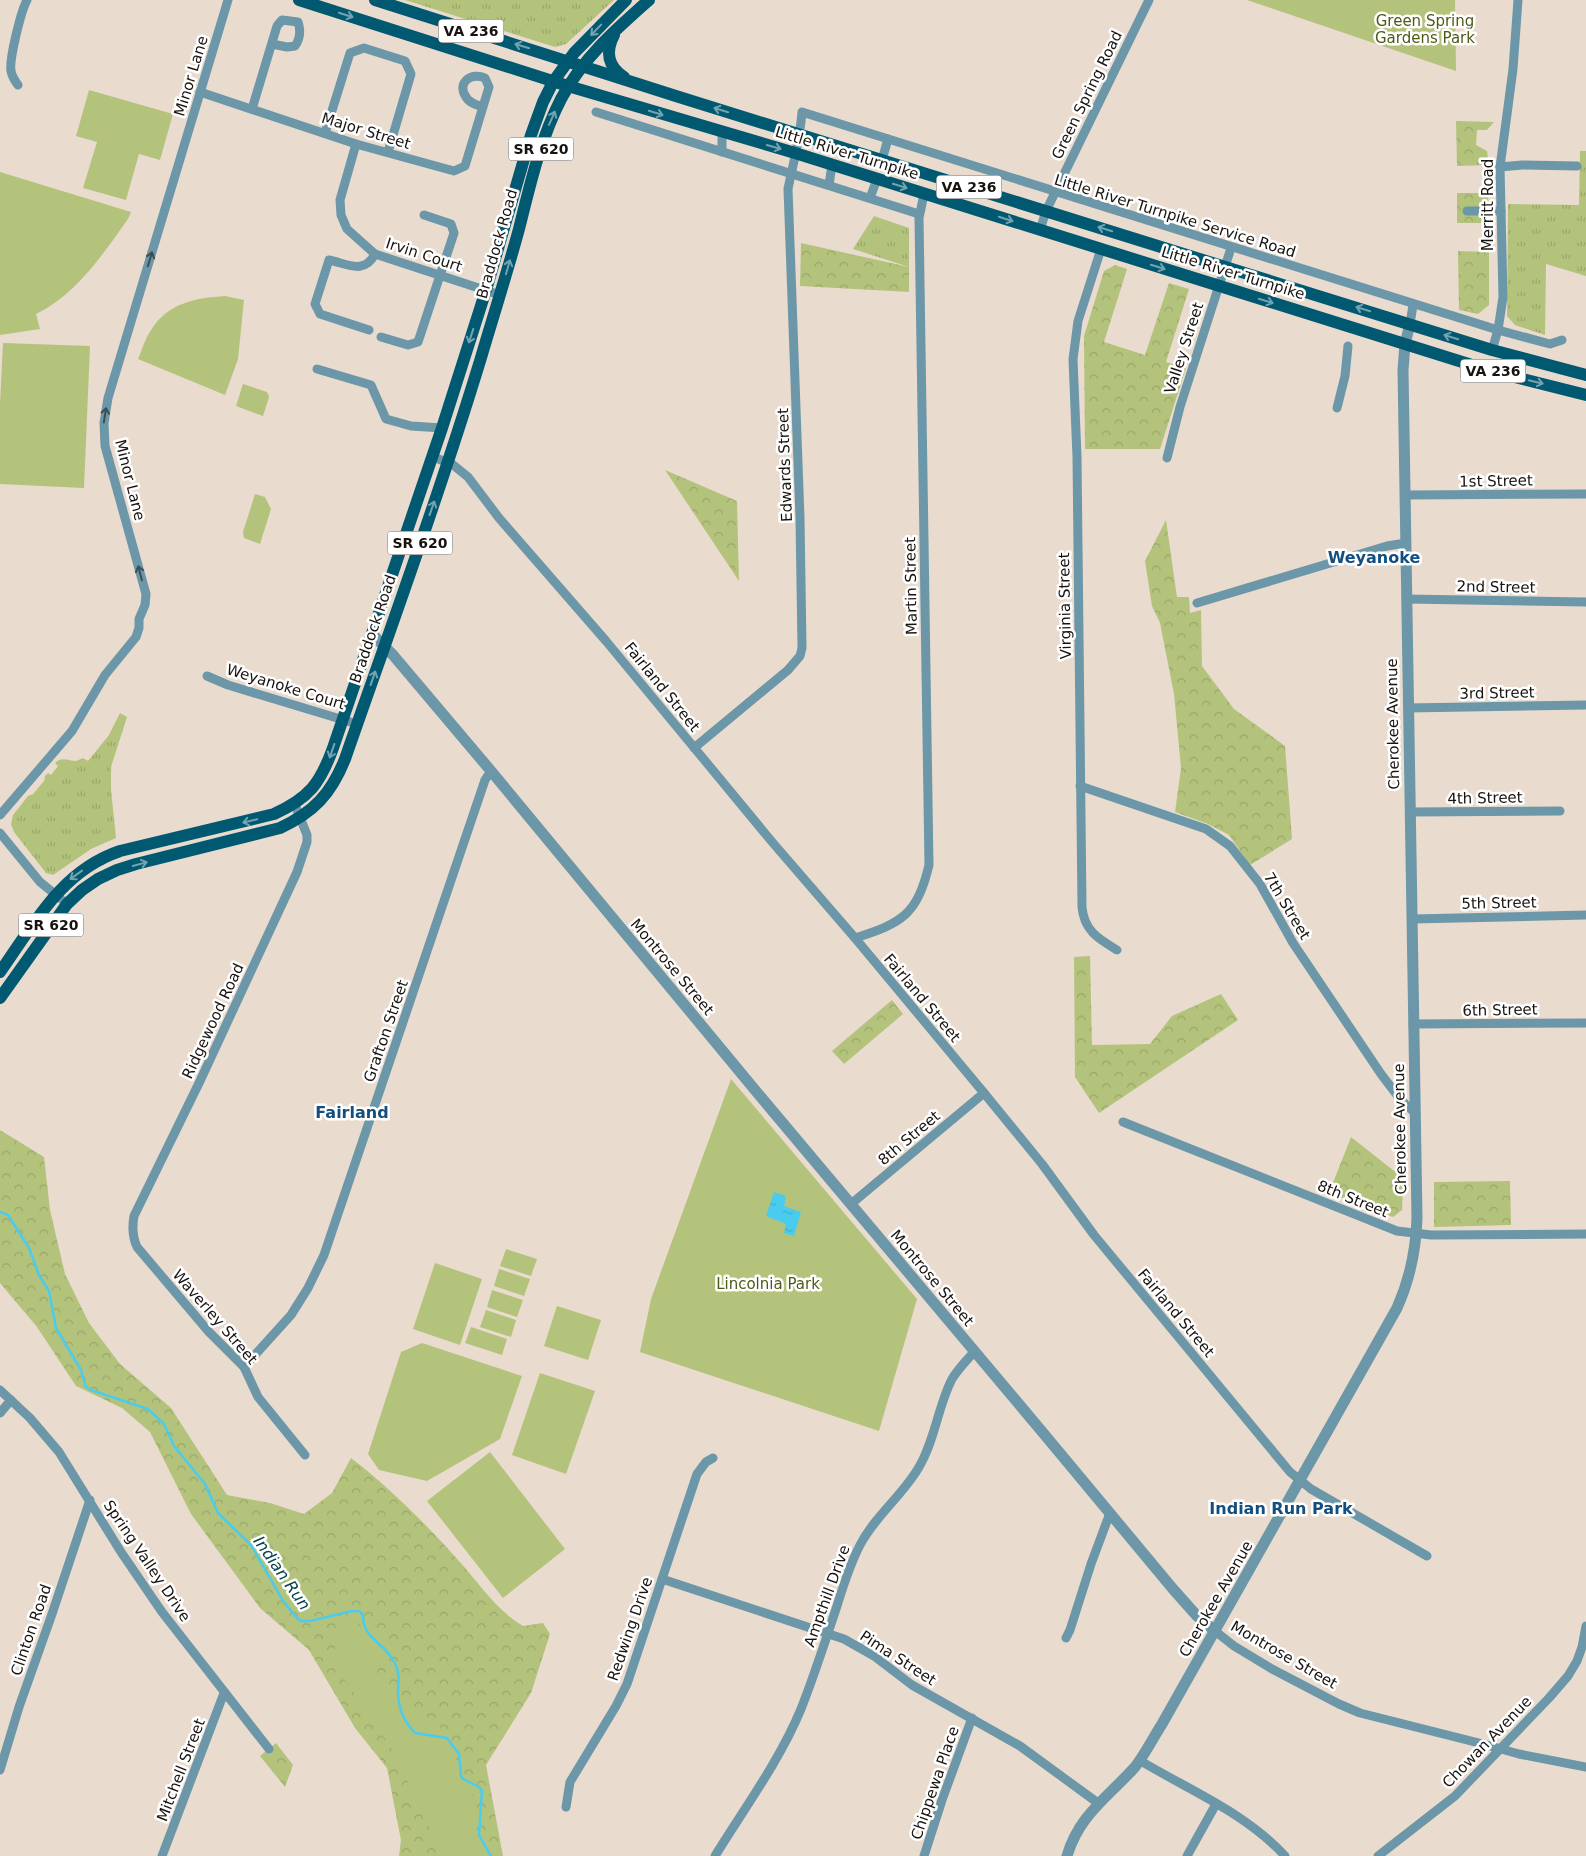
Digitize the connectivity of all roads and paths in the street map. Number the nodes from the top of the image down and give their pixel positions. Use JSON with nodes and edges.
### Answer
{"nodes":[{"id":1,"x":27,"y":0,"type":"edge"},
{"id":2,"x":228,"y":0,"type":"edge"},
{"id":3,"x":299,"y":0,"type":"edge"},
{"id":4,"x":375,"y":0,"type":"edge"},
{"id":5,"x":626,"y":0,"type":"edge"},
{"id":6,"x":649,"y":0,"type":"edge"},
{"id":7,"x":1150,"y":0,"type":"edge"},
{"id":8,"x":1518,"y":0,"type":"edge"},
{"id":9,"x":622,"y":24,"type":"junction"},
{"id":10,"x":272,"y":44,"type":"dead end"},
{"id":11,"x":568,"y":61,"type":"junction"},
{"id":12,"x":583,"y":66,"type":"junction"},
{"id":13,"x":553,"y":82,"type":"junction"},
{"id":14,"x":633,"y":82,"type":"junction"},
{"id":15,"x":18,"y":85,"type":"dead end"},
{"id":16,"x":568,"y":86,"type":"junction"},
{"id":17,"x":200,"y":92,"type":"junction"},
{"id":18,"x":626,"y":104,"type":"junction"},
{"id":19,"x":483,"y":107,"type":"dead end"},
{"id":20,"x":252,"y":108,"type":"junction"},
{"id":21,"x":596,"y":112,"type":"dead end"},
{"id":22,"x":621,"y":121,"type":"junction"},
{"id":23,"x":722,"y":132,"type":"junction"},
{"id":24,"x":325,"y":133,"type":"junction"},
{"id":25,"x":800,"y":134,"type":"junction"},
{"id":26,"x":888,"y":139,"type":"junction"},
{"id":27,"x":356,"y":144,"type":"junction"},
{"id":28,"x":388,"y":152,"type":"junction"},
{"id":29,"x":722,"y":152,"type":"junction"},
{"id":30,"x":795,"y":153,"type":"junction"},
{"id":31,"x":882,"y":160,"type":"junction"},
{"id":32,"x":832,"y":165,"type":"junction"},
{"id":33,"x":1577,"y":166,"type":"dead end"},
{"id":34,"x":1500,"y":167,"type":"junction"},
{"id":35,"x":791,"y":173,"type":"junction"},
{"id":36,"x":877,"y":179,"type":"junction"},
{"id":37,"x":829,"y":185,"type":"junction"},
{"id":38,"x":1055,"y":192,"type":"junction"},
{"id":39,"x":924,"y":194,"type":"junction"},
{"id":40,"x":870,"y":198,"type":"junction"},
{"id":41,"x":1046,"y":211,"type":"junction"},
{"id":42,"x":1467,"y":211,"type":"dead end"},
{"id":43,"x":1501,"y":211,"type":"junction"},
{"id":44,"x":919,"y":214,"type":"junction"},
{"id":45,"x":424,"y":215,"type":"dead end"},
{"id":46,"x":1040,"y":230,"type":"junction"},
{"id":47,"x":1231,"y":248,"type":"junction"},
{"id":48,"x":1101,"y":249,"type":"junction"},
{"id":49,"x":375,"y":254,"type":"junction"},
{"id":50,"x":1226,"y":267,"type":"junction"},
{"id":51,"x":440,"y":274,"type":"junction"},
{"id":52,"x":1219,"y":286,"type":"junction"},
{"id":53,"x":486,"y":290,"type":"junction"},
{"id":54,"x":500,"y":295,"type":"junction"},
{"id":55,"x":1413,"y":304,"type":"junction"},
{"id":56,"x":1410,"y":324,"type":"junction"},
{"id":57,"x":369,"y":330,"type":"dead end"},
{"id":58,"x":1498,"y":330,"type":"junction"},
{"id":59,"x":381,"y":337,"type":"dead end"},
{"id":60,"x":1562,"y":340,"type":"dead end"},
{"id":61,"x":1405,"y":344,"type":"junction"},
{"id":62,"x":1348,"y":346,"type":"dead end"},
{"id":63,"x":1492,"y":350,"type":"junction"},
{"id":64,"x":317,"y":369,"type":"dead end"},
{"id":65,"x":1586,"y":375,"type":"edge"},
{"id":66,"x":1586,"y":395,"type":"edge"},
{"id":67,"x":1337,"y":408,"type":"dead end"},
{"id":68,"x":442,"y":428,"type":"junction"},
{"id":69,"x":433,"y":457,"type":"junction"},
{"id":70,"x":1167,"y":458,"type":"dead end"},
{"id":71,"x":448,"y":462,"type":"junction"},
{"id":72,"x":1586,"y":494,"type":"edge"},
{"id":73,"x":1406,"y":495,"type":"junction"},
{"id":74,"x":1406,"y":543,"type":"junction"},
{"id":75,"x":1406,"y":599,"type":"junction"},
{"id":76,"x":1586,"y":602,"type":"edge"},
{"id":77,"x":1197,"y":603,"type":"dead end"},
{"id":78,"x":373,"y":635,"type":"junction"},
{"id":79,"x":384,"y":646,"type":"junction"},
{"id":80,"x":207,"y":676,"type":"dead end"},
{"id":81,"x":1586,"y":705,"type":"edge"},
{"id":82,"x":1408,"y":708,"type":"junction"},
{"id":83,"x":342,"y":719,"type":"junction"},
{"id":84,"x":357,"y":724,"type":"junction"},
{"id":85,"x":694,"y":748,"type":"junction"},
{"id":86,"x":491,"y":771,"type":"junction"},
{"id":87,"x":1080,"y":786,"type":"junction"},
{"id":88,"x":296,"y":804,"type":"junction"},
{"id":89,"x":1560,"y":810,"type":"dead end"},
{"id":90,"x":1410,"y":812,"type":"junction"},
{"id":91,"x":0,"y":815,"type":"edge"},
{"id":92,"x":301,"y":818,"type":"junction"},
{"id":93,"x":0,"y":833,"type":"edge"},
{"id":94,"x":55,"y":894,"type":"junction"},
{"id":95,"x":67,"y":904,"type":"junction"},
{"id":96,"x":1586,"y":915,"type":"edge"},
{"id":97,"x":1412,"y":919,"type":"junction"},
{"id":98,"x":855,"y":938,"type":"junction"},
{"id":99,"x":1117,"y":950,"type":"dead end"},
{"id":100,"x":0,"y":972,"type":"edge"},
{"id":101,"x":0,"y":998,"type":"edge"},
{"id":102,"x":1586,"y":1023,"type":"edge"},
{"id":103,"x":1413,"y":1024,"type":"junction"},
{"id":104,"x":984,"y":1093,"type":"junction"},
{"id":105,"x":1415,"y":1113,"type":"junction"},
{"id":106,"x":1123,"y":1122,"type":"dead end"},
{"id":107,"x":851,"y":1204,"type":"junction"},
{"id":108,"x":1416,"y":1234,"type":"junction"},
{"id":109,"x":1586,"y":1234,"type":"edge"},
{"id":110,"x":137,"y":1247,"type":"joint"},
{"id":111,"x":974,"y":1352,"type":"junction"},
{"id":112,"x":244,"y":1367,"type":"junction"},
{"id":113,"x":0,"y":1390,"type":"edge"},
{"id":114,"x":12,"y":1400,"type":"junction"},
{"id":115,"x":0,"y":1413,"type":"edge"},
{"id":116,"x":305,"y":1455,"type":"dead end"},
{"id":117,"x":713,"y":1458,"type":"dead end"},
{"id":118,"x":1299,"y":1481,"type":"junction"},
{"id":119,"x":90,"y":1500,"type":"junction"},
{"id":120,"x":1110,"y":1514,"type":"junction"},
{"id":121,"x":1427,"y":1556,"type":"dead end"},
{"id":122,"x":662,"y":1579,"type":"junction"},
{"id":123,"x":1586,"y":1626,"type":"edge"},
{"id":124,"x":1215,"y":1632,"type":"junction"},
{"id":125,"x":828,"y":1634,"type":"junction"},
{"id":126,"x":1066,"y":1638,"type":"dead end"},
{"id":127,"x":224,"y":1693,"type":"junction"},
{"id":128,"x":972,"y":1718,"type":"junction"},
{"id":129,"x":269,"y":1749,"type":"dead end"},
{"id":130,"x":1500,"y":1749,"type":"junction"},
{"id":131,"x":1140,"y":1760,"type":"junction"},
{"id":132,"x":1586,"y":1767,"type":"edge"},
{"id":133,"x":0,"y":1770,"type":"edge"},
{"id":134,"x":1098,"y":1803,"type":"junction"},
{"id":135,"x":1216,"y":1804,"type":"junction"},
{"id":136,"x":566,"y":1807,"type":"dead end"},
{"id":137,"x":162,"y":1856,"type":"edge"},
{"id":138,"x":715,"y":1856,"type":"edge"},
{"id":139,"x":924,"y":1856,"type":"edge"},
{"id":140,"x":1067,"y":1856,"type":"edge"},
{"id":141,"x":1187,"y":1856,"type":"edge"},
{"id":142,"x":1285,"y":1856,"type":"edge"},
{"id":143,"x":1378,"y":1856,"type":"edge"}],
"edges":[{"from":1,"to":15,"type":"street"},
{"from":2,"to":17,"type":"street","name":"Minor Lane"},
{"from":3,"to":13,"type":"main road","name":"Little River Turnpike","number":"VA 236","one_way":true},
{"from":11,"to":4,"type":"main road","name":"Little River Turnpike","number":"VA 236","one_way":true},
{"from":5,"to":11,"type":"main road","name":"Braddock Road","number":"SR 620","one_way":true},
{"from":6,"to":9,"type":"main road","name":"Braddock Road","number":"SR 620"},
{"from":7,"to":38,"type":"street","name":"Green Spring Road"},
{"from":8,"to":34,"type":"street","name":"Merritt Road"},
{"from":9,"to":12,"type":"main road","name":"Braddock Road","number":"SR 620"},
{"from":9,"to":14,"type":"main road"},
{"from":10,"to":20,"type":"street"},
{"from":11,"to":12,"type":"main road","name":"Little River Turnpike","number":"VA 236"},
{"from":11,"to":13,"type":"main road","name":"Braddock Road","number":"SR 620"},
{"from":12,"to":14,"type":"main road","name":"Little River Turnpike","number":"VA 236"},
{"from":12,"to":16,"type":"main road","name":"Braddock Road","number":"SR 620"},
{"from":13,"to":16,"type":"main road","name":"Little River Turnpike","number":"VA 236"},
{"from":13,"to":53,"type":"main road","name":"Braddock Road","number":"SR 620"},
{"from":25,"to":14,"type":"main road","name":"Little River Turnpike","number":"VA 236","one_way":true},
{"from":16,"to":18,"type":"main road","name":"Little River Turnpike","number":"VA 236"},
{"from":54,"to":16,"type":"main road","name":"Braddock Road","number":"SR 620","one_way":true},
{"from":17,"to":20,"type":"street","name":"Major Street"},
{"from":91,"to":17,"type":"street","name":"Minor Lane","one_way":true},
{"from":18,"to":22,"type":"street"},
{"from":18,"to":23,"type":"main road","name":"Little River Turnpike","number":"VA 236","one_way":true},
{"from":19,"to":28,"type":"street","name":"Major Street"},
{"from":20,"to":24,"type":"street","name":"Major Street"},
{"from":21,"to":22,"type":"street"},
{"from":22,"to":29,"type":"street"},
{"from":23,"to":29,"type":"street"},
{"from":23,"to":30,"type":"main road","name":"Little River Turnpike","number":"VA 236","one_way":true},
{"from":24,"to":27,"type":"street","name":"Major Street"},
{"from":24,"to":28,"type":"street"},
{"from":25,"to":26,"type":"street","name":"Little River Turnpike Service Road"},
{"from":25,"to":30,"type":"street","name":"Edwards Street"},
{"from":25,"to":31,"type":"main road","name":"Little River Turnpike","number":"VA 236"},
{"from":26,"to":31,"type":"street"},
{"from":26,"to":38,"type":"street","name":"Little River Turnpike Service Road"},
{"from":27,"to":28,"type":"street","name":"Major Street"},
{"from":27,"to":49,"type":"street","name":"Irvin Court"},
{"from":29,"to":35,"type":"street"},
{"from":30,"to":32,"type":"main road","name":"Little River Turnpike","number":"VA 236"},
{"from":30,"to":35,"type":"street","name":"Edwards Street"},
{"from":31,"to":41,"type":"main road","name":"Little River Turnpike","number":"VA 236"},
{"from":32,"to":36,"type":"main road","name":"Little River Turnpike","number":"VA 236"},
{"from":32,"to":37,"type":"street"},
{"from":33,"to":34,"type":"street"},
{"from":34,"to":43,"type":"street","name":"Merritt Road"},
{"from":35,"to":37,"type":"street"},
{"from":35,"to":85,"type":"street","name":"Edwards Street"},
{"from":36,"to":39,"type":"main road","name":"Little River Turnpike","number":"VA 236","one_way":true},
{"from":36,"to":40,"type":"street"},
{"from":37,"to":40,"type":"street"},
{"from":38,"to":41,"type":"street","name":"Green Spring Road"},
{"from":38,"to":47,"type":"street","name":"Little River Turnpike Service Road"},
{"from":39,"to":44,"type":"street","name":"Martin Street"},
{"from":39,"to":46,"type":"main road","name":"Little River Turnpike","number":"VA 236","one_way":true},
{"from":40,"to":44,"type":"street"},
{"from":41,"to":46,"type":"street","name":"Green Spring Road"},
{"from":50,"to":41,"type":"main road","name":"Little River Turnpike","number":"VA 236","one_way":true},
{"from":42,"to":43,"type":"street"},
{"from":43,"to":58,"type":"street","name":"Merritt Road"},
{"from":44,"to":98,"type":"street","name":"Martin Street"},
{"from":45,"to":51,"type":"street"},
{"from":46,"to":48,"type":"main road","name":"Little River Turnpike","number":"VA 236"},
{"from":47,"to":50,"type":"street","name":"Valley Street"},
{"from":47,"to":55,"type":"street","name":"Little River Turnpike Service Road"},
{"from":48,"to":52,"type":"main road","name":"Little River Turnpike","number":"VA 236","one_way":true},
{"from":48,"to":87,"type":"street","name":"Virginia Street"},
{"from":49,"to":51,"type":"street","name":"Irvin Court"},
{"from":49,"to":57,"type":"street"},
{"from":50,"to":52,"type":"street","name":"Valley Street"},
{"from":56,"to":50,"type":"main road","name":"Little River Turnpike","number":"VA 236","one_way":true},
{"from":51,"to":53,"type":"street","name":"Irvin Court"},
{"from":51,"to":59,"type":"street"},
{"from":52,"to":61,"type":"main road","name":"Little River Turnpike","number":"VA 236","one_way":true},
{"from":52,"to":70,"type":"street","name":"Valley Street"},
{"from":53,"to":54,"type":"street","name":"Irvin Court"},
{"from":53,"to":68,"type":"main road","name":"Braddock Road","number":"SR 620","one_way":true},
{"from":54,"to":71,"type":"main road","name":"Braddock Road","number":"SR 620"},
{"from":55,"to":56,"type":"street","name":"Cherokee Avenue"},
{"from":55,"to":58,"type":"street","name":"Little River Turnpike Service Road"},
{"from":56,"to":61,"type":"street","name":"Cherokee Avenue"},
{"from":63,"to":56,"type":"main road","name":"Little River Turnpike","number":"VA 236","one_way":true},
{"from":58,"to":60,"type":"street","name":"Little River Turnpike Service Road"},
{"from":58,"to":63,"type":"street","name":"Merritt Road"},
{"from":61,"to":66,"type":"main road","name":"Little River Turnpike","number":"VA 236","one_way":true},
{"from":61,"to":73,"type":"street","name":"Cherokee Avenue"},
{"from":62,"to":67,"type":"street"},
{"from":63,"to":65,"type":"main road","name":"Little River Turnpike","number":"VA 236"},
{"from":64,"to":68,"type":"street"},
{"from":68,"to":69,"type":"main road","name":"Braddock Road","number":"SR 620"},
{"from":69,"to":71,"type":"street","name":"Fairland Street"},
{"from":69,"to":78,"type":"main road","name":"Braddock Road","number":"SR 620"},
{"from":79,"to":71,"type":"main road","name":"Braddock Road","number":"SR 620","one_way":true},
{"from":71,"to":85,"type":"street","name":"Fairland Street"},
{"from":72,"to":73,"type":"street","name":"1st Street"},
{"from":73,"to":74,"type":"street","name":"Cherokee Avenue"},
{"from":74,"to":75,"type":"street","name":"Cherokee Avenue"},
{"from":74,"to":77,"type":"street"},
{"from":75,"to":76,"type":"street","name":"2nd Street"},
{"from":75,"to":82,"type":"street","name":"Cherokee Avenue"},
{"from":78,"to":79,"type":"street","name":"Montrose Street"},
{"from":78,"to":83,"type":"main road","name":"Braddock Road","number":"SR 620"},
{"from":84,"to":79,"type":"main road","name":"Braddock Road","number":"SR 620","one_way":true},
{"from":79,"to":86,"type":"street","name":"Montrose Street"},
{"from":80,"to":83,"type":"street","name":"Weyanoke Court"},
{"from":81,"to":82,"type":"street","name":"3rd Street"},
{"from":82,"to":90,"type":"street","name":"Cherokee Avenue"},
{"from":83,"to":84,"type":"street","name":"Weyanoke Court"},
{"from":83,"to":88,"type":"main road","name":"Braddock Road","number":"SR 620","one_way":true},
{"from":84,"to":92,"type":"main road","name":"Braddock Road","number":"SR 620"},
{"from":85,"to":98,"type":"street","name":"Fairland Street"},
{"from":86,"to":107,"type":"street","name":"Montrose Street"},
{"from":86,"to":112,"type":"street","name":"Grafton Street"},
{"from":87,"to":99,"type":"street","name":"Virginia Street"},
{"from":87,"to":105,"type":"street","name":"7th Street"},
{"from":88,"to":92,"type":"street","name":"Ridgewood Road"},
{"from":88,"to":94,"type":"main road","name":"Braddock Road","number":"SR 620","one_way":true},
{"from":89,"to":90,"type":"street","name":"4th Street"},
{"from":90,"to":97,"type":"street","name":"Cherokee Avenue"},
{"from":95,"to":92,"type":"main road","name":"Braddock Road","number":"SR 620","one_way":true},
{"from":92,"to":110,"type":"street","name":"Ridgewood Road"},
{"from":93,"to":94,"type":"street"},
{"from":94,"to":95,"type":"street"},
{"from":94,"to":100,"type":"main road","name":"Braddock Road","number":"SR 620"},
{"from":95,"to":101,"type":"main road","name":"Braddock Road","number":"SR 620"},
{"from":96,"to":97,"type":"street","name":"5th Street"},
{"from":97,"to":103,"type":"street","name":"Cherokee Avenue"},
{"from":98,"to":104,"type":"street","name":"Fairland Street"},
{"from":102,"to":103,"type":"street","name":"6th Street"},
{"from":103,"to":105,"type":"street","name":"Cherokee Avenue"},
{"from":104,"to":107,"type":"street","name":"8th Street"},
{"from":104,"to":118,"type":"street","name":"Fairland Street"},
{"from":105,"to":108,"type":"street","name":"Cherokee Avenue"},
{"from":106,"to":108,"type":"street","name":"8th Street"},
{"from":107,"to":111,"type":"street","name":"Montrose Street"},
{"from":108,"to":109,"type":"street","name":"8th Street"},
{"from":108,"to":118,"type":"street","name":"Cherokee Avenue"},
{"from":110,"to":112,"type":"street","name":"Waverley Street"},
{"from":111,"to":120,"type":"street","name":"Montrose Street"},
{"from":111,"to":125,"type":"street","name":"Ampthill Drive"},
{"from":112,"to":116,"type":"street","name":"Waverley Street"},
{"from":113,"to":114,"type":"street","name":"Spring Valley Drive"},
{"from":114,"to":115,"type":"street"},
{"from":114,"to":119,"type":"street","name":"Spring Valley Drive"},
{"from":117,"to":122,"type":"street","name":"Redwing Drive"},
{"from":118,"to":121,"type":"street","name":"Fairland Street"},
{"from":118,"to":124,"type":"street","name":"Cherokee Avenue"},
{"from":119,"to":127,"type":"street","name":"Spring Valley Drive"},
{"from":119,"to":133,"type":"street","name":"Clinton Road"},
{"from":120,"to":124,"type":"street","name":"Montrose Street"},
{"from":120,"to":126,"type":"street"},
{"from":122,"to":125,"type":"street","name":"Pima Street"},
{"from":122,"to":136,"type":"street","name":"Redwing Drive"},
{"from":123,"to":130,"type":"street","name":"Chowan Avenue"},
{"from":124,"to":130,"type":"street","name":"Montrose Street"},
{"from":124,"to":131,"type":"street","name":"Cherokee Avenue"},
{"from":125,"to":128,"type":"street","name":"Pima Street"},
{"from":125,"to":138,"type":"street","name":"Ampthill Drive"},
{"from":127,"to":129,"type":"street","name":"Spring Valley Drive"},
{"from":127,"to":137,"type":"street","name":"Mitchell Street"},
{"from":128,"to":134,"type":"street","name":"Pima Street"},
{"from":128,"to":139,"type":"street","name":"Chippewa Place"},
{"from":130,"to":132,"type":"street","name":"Montrose Street"},
{"from":130,"to":143,"type":"street","name":"Chowan Avenue"},
{"from":131,"to":134,"type":"street","name":"Cherokee Avenue"},
{"from":131,"to":135,"type":"street"},
{"from":134,"to":140,"type":"street","name":"Cherokee Avenue"},
{"from":135,"to":141,"type":"street"},
{"from":135,"to":142,"type":"street"}]}
